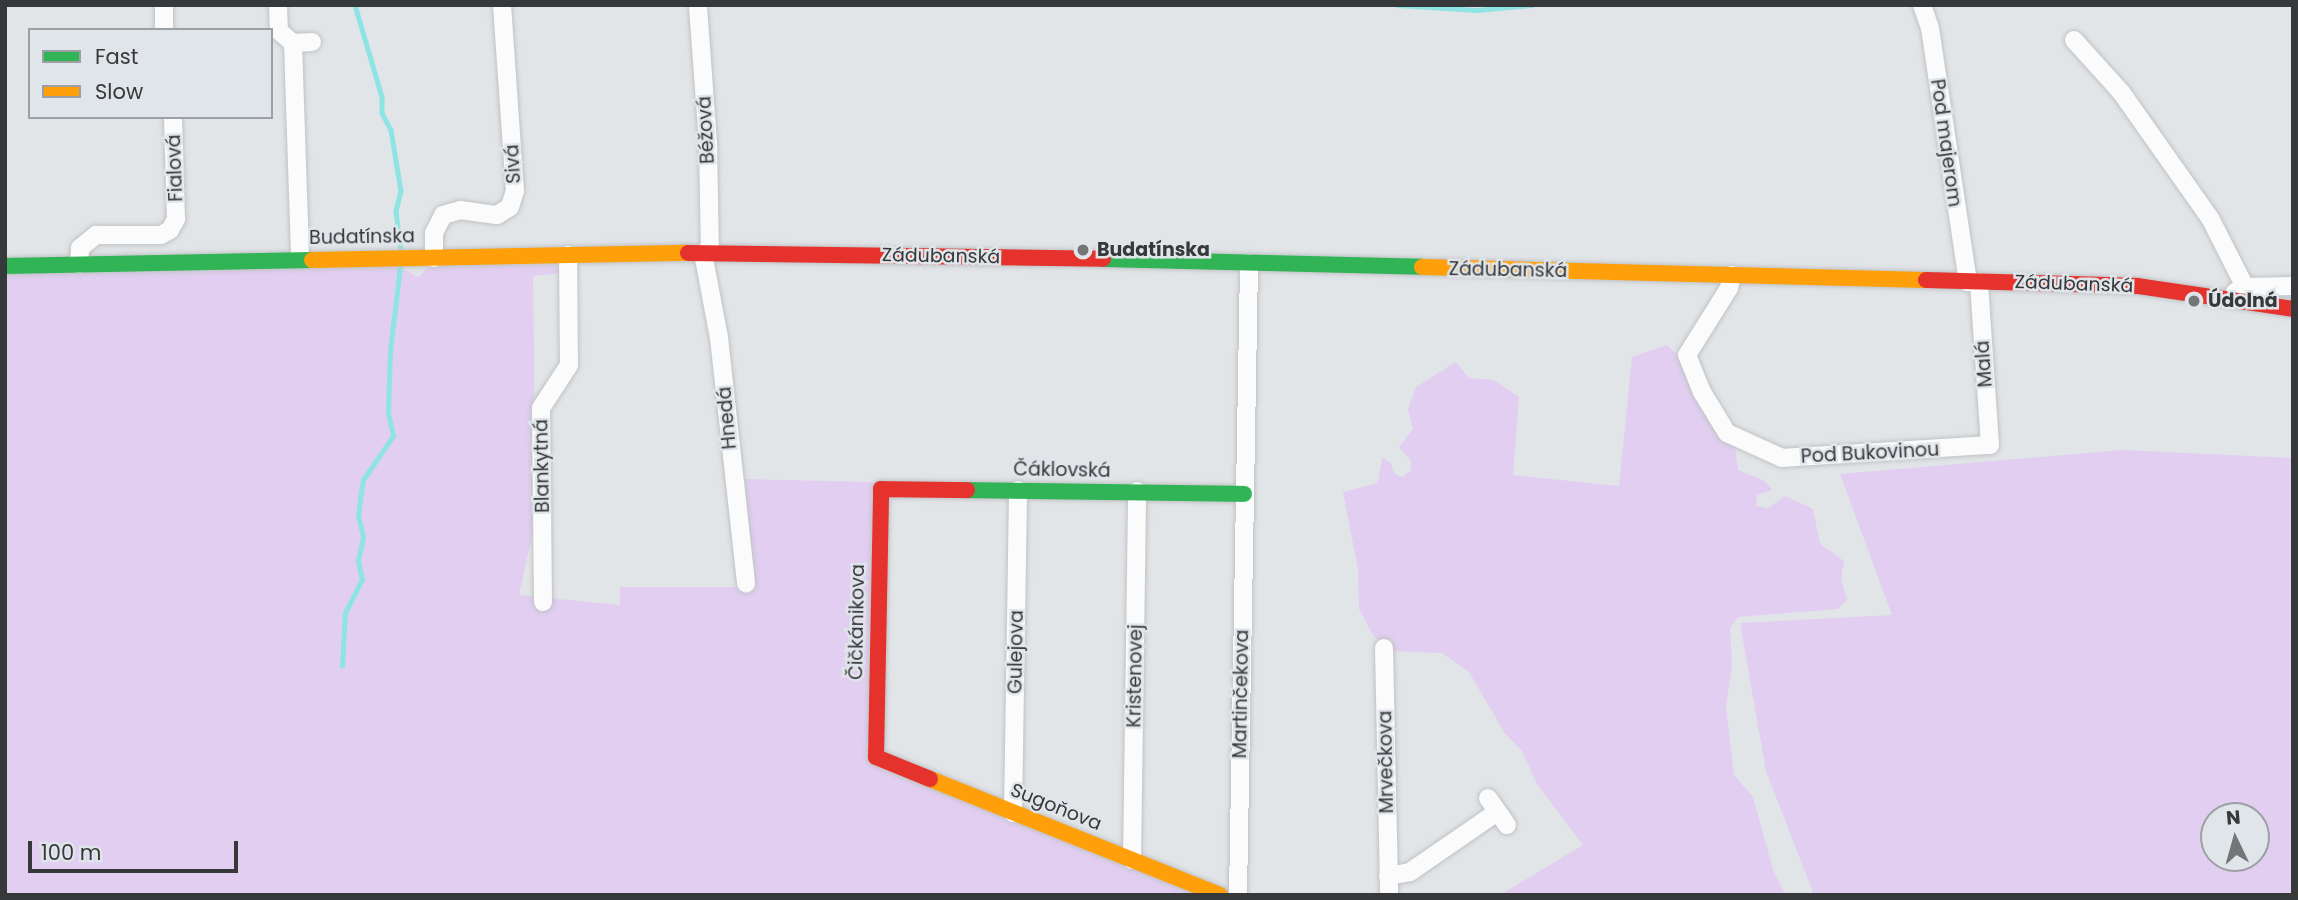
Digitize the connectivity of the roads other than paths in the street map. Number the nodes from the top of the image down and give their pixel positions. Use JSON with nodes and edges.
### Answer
{"nodes":[{"id":1,"x":164,"y":5,"type":"edge"},
{"id":2,"x":278,"y":5,"type":"edge"},
{"id":3,"x":502,"y":5,"type":"edge"},
{"id":4,"x":1922,"y":5,"type":"edge"},
{"id":5,"x":698,"y":7,"type":"edge"},
{"id":6,"x":164,"y":28,"type":"edge"},
{"id":7,"x":2074,"y":40,"type":"dead end"},
{"id":8,"x":312,"y":42,"type":"dead end"},
{"id":9,"x":293,"y":43,"type":"junction"},
{"id":10,"x":173,"y":119,"type":"edge"},
{"id":11,"x":711,"y":253,"type":"junction"},
{"id":12,"x":568,"y":255,"type":"junction"},
{"id":13,"x":434,"y":258,"type":"junction"},
{"id":14,"x":300,"y":259,"type":"junction"},
{"id":15,"x":1249,"y":263,"type":"junction"},
{"id":16,"x":79,"y":264,"type":"junction"},
{"id":17,"x":5,"y":266,"type":"edge"},
{"id":18,"x":1732,"y":275,"type":"junction"},
{"id":19,"x":1973,"y":282,"type":"junction"},
{"id":20,"x":2293,"y":286,"type":"edge"},
{"id":21,"x":2245,"y":287,"type":"junction"},
{"id":22,"x":2228,"y":296,"type":"junction"},
{"id":23,"x":2293,"y":309,"type":"edge"},
{"id":24,"x":1990,"y":445,"type":"joint"},
{"id":25,"x":881,"y":489,"type":"joint"},
{"id":26,"x":1018,"y":490,"type":"junction"},
{"id":27,"x":1137,"y":491,"type":"junction"},
{"id":28,"x":1244,"y":494,"type":"junction"},
{"id":29,"x":746,"y":584,"type":"dead end"},
{"id":30,"x":543,"y":602,"type":"dead end"},
{"id":31,"x":1384,"y":648,"type":"dead end"},
{"id":32,"x":876,"y":757,"type":"joint"},
{"id":33,"x":1497,"y":812,"type":"dead end"},
{"id":34,"x":1013,"y":813,"type":"junction"},
{"id":35,"x":1132,"y":860,"type":"junction"},
{"id":36,"x":1388,"y":876,"type":"junction"},
{"id":37,"x":1220,"y":895,"type":"edge"},
{"id":38,"x":1238,"y":895,"type":"edge"},
{"id":39,"x":1389,"y":895,"type":"edge"}],
"edges":[{"from":1,"to":6,"type":"street"},
{"from":2,"to":9,"type":"street"},
{"from":3,"to":13,"type":"street","name":"Sivá"},
{"from":4,"to":19,"type":"street","name":"Pod majerom"},
{"from":5,"to":11,"type":"street","name":"Béžová"},
{"from":7,"to":21,"type":"street"},
{"from":8,"to":9,"type":"street"},
{"from":9,"to":14,"type":"street"},
{"from":10,"to":16,"type":"street","name":"Fialová"},
{"from":11,"to":12,"type":"street","name":"Budatínska"},
{"from":11,"to":15,"type":"street","name":"Zádubanská"},
{"from":11,"to":29,"type":"street","name":"Hnedá"},
{"from":12,"to":13,"type":"street","name":"Budatínska"},
{"from":12,"to":30,"type":"street","name":"Blankytná"},
{"from":13,"to":14,"type":"street","name":"Budatínska"},
{"from":14,"to":16,"type":"street","name":"Budatínska"},
{"from":15,"to":18,"type":"street","name":"Zádubanská"},
{"from":15,"to":28,"type":"street","name":"Martinčekova"},
{"from":16,"to":17,"type":"street","name":"Budatínska"},
{"from":18,"to":19,"type":"street","name":"Zádubanská"},
{"from":18,"to":24,"type":"street","name":"Pod Bukovinou"},
{"from":19,"to":22,"type":"street","name":"Zádubanská"},
{"from":19,"to":24,"type":"street","name":"Malá"},
{"from":20,"to":21,"type":"street"},
{"from":21,"to":22,"type":"street"},
{"from":22,"to":23,"type":"street","name":"Zádubanská"},
{"from":25,"to":26,"type":"street","name":"Čáklovská"},
{"from":25,"to":32,"type":"street","name":"Čičkánikova"},
{"from":26,"to":27,"type":"street","name":"Čáklovská"},
{"from":26,"to":34,"type":"street","name":"Gulejova"},
{"from":27,"to":28,"type":"street","name":"Čáklovská"},
{"from":27,"to":35,"type":"street","name":"Kristenovej"},
{"from":28,"to":38,"type":"street","name":"Martinčekova"},
{"from":31,"to":36,"type":"street","name":"Mrvečkova"},
{"from":32,"to":34,"type":"street","name":"Sugoňova"},
{"from":33,"to":36,"type":"street"},
{"from":34,"to":35,"type":"street","name":"Sugoňova"},
{"from":35,"to":37,"type":"street","name":"Sugoňova"},
{"from":36,"to":39,"type":"street","name":"Mrvečkova"}]}
